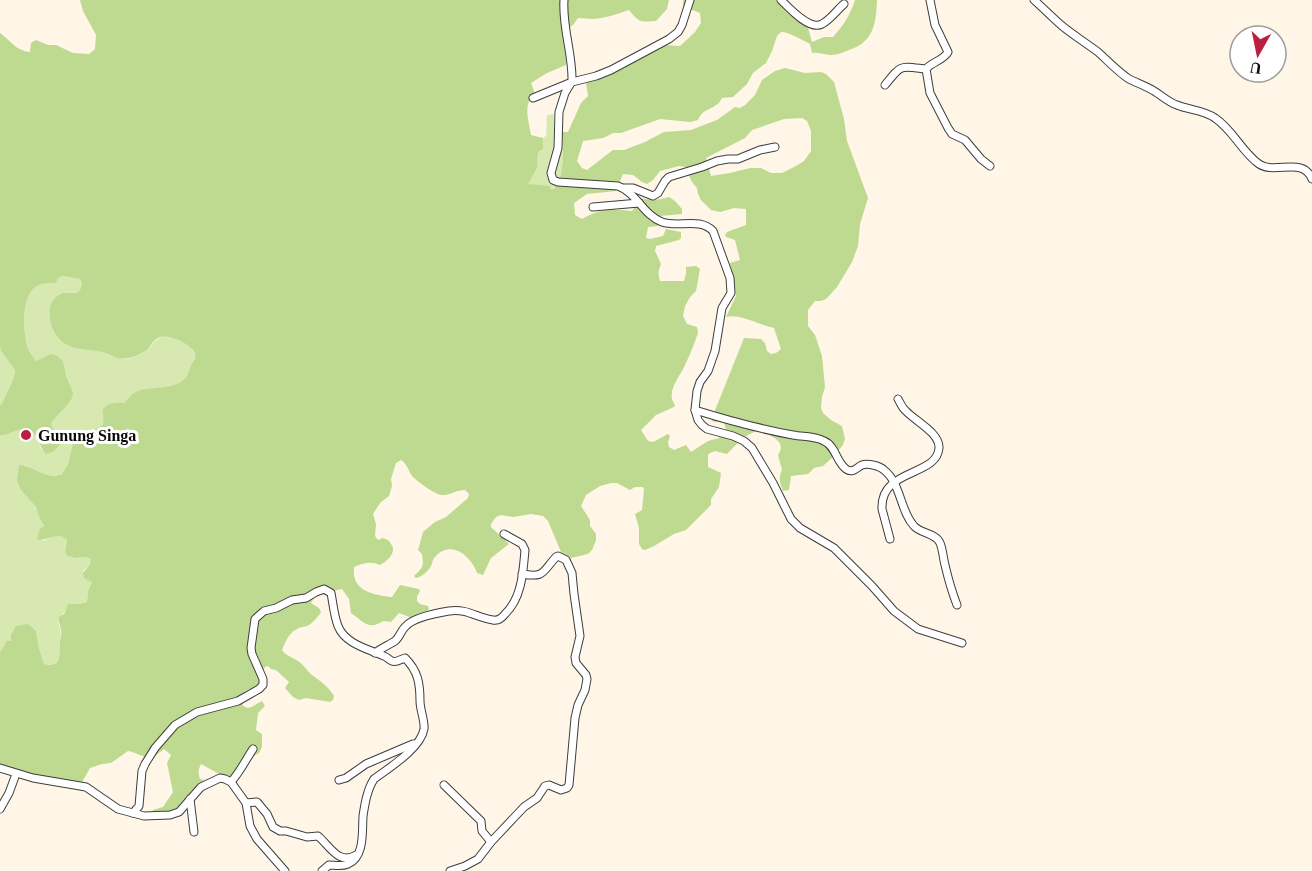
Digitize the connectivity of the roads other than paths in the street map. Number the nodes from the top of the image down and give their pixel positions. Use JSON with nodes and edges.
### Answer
{"nodes":[{"id":1,"x":564,"y":0,"type":"edge"},
{"id":2,"x":690,"y":0,"type":"edge"},
{"id":3,"x":781,"y":0,"type":"edge"},
{"id":4,"x":930,"y":0,"type":"edge"},
{"id":5,"x":1034,"y":0,"type":"edge"},
{"id":6,"x":844,"y":4,"type":"dead end"},
{"id":7,"x":926,"y":69,"type":"junction"},
{"id":8,"x":572,"y":82,"type":"junction"},
{"id":9,"x":885,"y":85,"type":"dead end"},
{"id":10,"x":533,"y":98,"type":"dead end"},
{"id":11,"x":775,"y":147,"type":"dead end"},
{"id":12,"x":990,"y":166,"type":"dead end"},
{"id":13,"x":1312,"y":179,"type":"edge"},
{"id":14,"x":624,"y":189,"type":"junction"},
{"id":15,"x":639,"y":203,"type":"junction"},
{"id":16,"x":593,"y":207,"type":"dead end"},
{"id":17,"x":898,"y":399,"type":"dead end"},
{"id":18,"x":695,"y":410,"type":"junction"},
{"id":19,"x":893,"y":483,"type":"junction"},
{"id":20,"x":504,"y":534,"type":"dead end"},
{"id":21,"x":890,"y":539,"type":"dead end"},
{"id":22,"x":522,"y":574,"type":"junction"},
{"id":23,"x":957,"y":604,"type":"dead end"},
{"id":24,"x":962,"y":643,"type":"dead end"},
{"id":25,"x":375,"y":652,"type":"junction"},
{"id":26,"x":418,"y":742,"type":"junction"},
{"id":27,"x":253,"y":749,"type":"dead end"},
{"id":28,"x":0,"y":768,"type":"edge"},
{"id":29,"x":16,"y":774,"type":"junction"},
{"id":30,"x":339,"y":780,"type":"dead end"},
{"id":31,"x":231,"y":782,"type":"junction"},
{"id":32,"x":444,"y":785,"type":"dead end"},
{"id":33,"x":190,"y":799,"type":"junction"},
{"id":34,"x":246,"y":802,"type":"junction"},
{"id":35,"x":0,"y":809,"type":"edge"},
{"id":36,"x":133,"y":813,"type":"junction"},
{"id":37,"x":194,"y":832,"type":"dead end"},
{"id":38,"x":491,"y":842,"type":"junction"},
{"id":39,"x":358,"y":854,"type":"junction"},
{"id":40,"x":285,"y":871,"type":"edge"},
{"id":41,"x":322,"y":871,"type":"edge"},
{"id":42,"x":450,"y":871,"type":"edge"}],
"edges":[{"from":1,"to":8,"type":"street"},
{"from":2,"to":8,"type":"street"},
{"from":3,"to":6,"type":"street"},
{"from":4,"to":7,"type":"street"},
{"from":5,"to":13,"type":"street"},
{"from":7,"to":9,"type":"street"},
{"from":7,"to":12,"type":"street"},
{"from":8,"to":10,"type":"street"},
{"from":8,"to":14,"type":"street"},
{"from":11,"to":14,"type":"street"},
{"from":14,"to":15,"type":"street"},
{"from":15,"to":16,"type":"street"},
{"from":15,"to":18,"type":"street"},
{"from":17,"to":19,"type":"street"},
{"from":18,"to":19,"type":"street"},
{"from":18,"to":24,"type":"street"},
{"from":19,"to":21,"type":"street"},
{"from":19,"to":23,"type":"street"},
{"from":20,"to":22,"type":"street"},
{"from":22,"to":25,"type":"street"},
{"from":22,"to":38,"type":"street"},
{"from":25,"to":26,"type":"street"},
{"from":25,"to":36,"type":"street"},
{"from":26,"to":30,"type":"street"},
{"from":26,"to":39,"type":"street"},
{"from":27,"to":31,"type":"street"},
{"from":28,"to":29,"type":"street"},
{"from":29,"to":35,"type":"street"},
{"from":29,"to":36,"type":"street"},
{"from":31,"to":33,"type":"street"},
{"from":31,"to":34,"type":"street"},
{"from":32,"to":38,"type":"street"},
{"from":33,"to":36,"type":"street"},
{"from":33,"to":37,"type":"street"},
{"from":34,"to":39,"type":"street"},
{"from":34,"to":40,"type":"street"},
{"from":38,"to":42,"type":"street"},
{"from":39,"to":41,"type":"street"}]}
